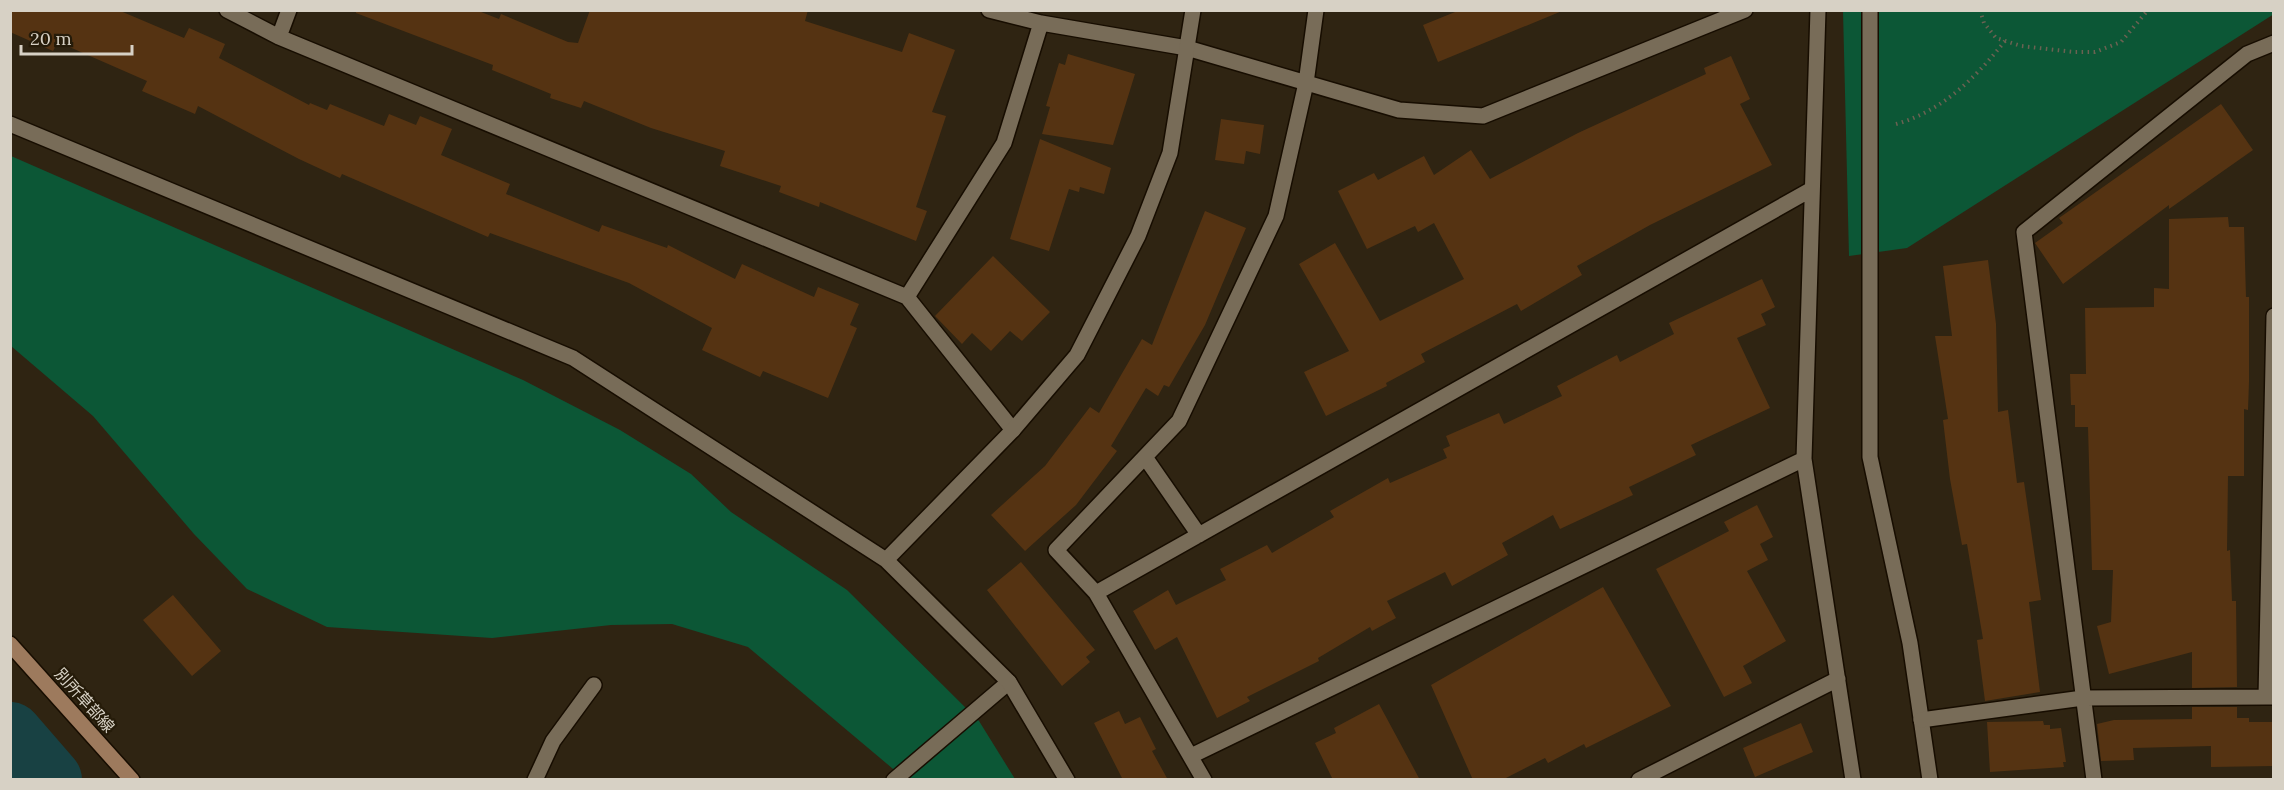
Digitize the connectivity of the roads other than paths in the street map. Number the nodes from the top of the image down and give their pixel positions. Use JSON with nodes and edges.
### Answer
{"nodes":[{"id":1,"x":227,"y":10,"type":"edge"},
{"id":2,"x":289,"y":10,"type":"edge"},
{"id":3,"x":990,"y":10,"type":"edge"},
{"id":4,"x":1192,"y":10,"type":"edge"},
{"id":5,"x":1316,"y":10,"type":"edge"},
{"id":6,"x":1745,"y":10,"type":"edge"},
{"id":7,"x":1818,"y":10,"type":"edge"},
{"id":8,"x":1870,"y":10,"type":"edge"},
{"id":9,"x":1041,"y":23,"type":"junction"},
{"id":10,"x":279,"y":37,"type":"junction"},
{"id":11,"x":2274,"y":44,"type":"edge"},
{"id":12,"x":1187,"y":48,"type":"junction"},
{"id":13,"x":1306,"y":83,"type":"junction"},
{"id":14,"x":10,"y":124,"type":"edge"},
{"id":15,"x":1812,"y":189,"type":"junction"},
{"id":16,"x":907,"y":297,"type":"junction"},
{"id":17,"x":2274,"y":316,"type":"edge"},
{"id":18,"x":1014,"y":430,"type":"junction"},
{"id":19,"x":1145,"y":457,"type":"junction"},
{"id":20,"x":1804,"y":459,"type":"junction"},
{"id":21,"x":1199,"y":535,"type":"junction"},
{"id":22,"x":886,"y":560,"type":"junction"},
{"id":23,"x":1096,"y":593,"type":"junction"},
{"id":24,"x":10,"y":644,"type":"edge"},
{"id":25,"x":1838,"y":679,"type":"junction"},
{"id":26,"x":1009,"y":682,"type":"junction"},
{"id":27,"x":594,"y":685,"type":"dead end"},
{"id":28,"x":2270,"y":697,"type":"edge"},
{"id":29,"x":2084,"y":698,"type":"junction"},
{"id":30,"x":1921,"y":720,"type":"junction"},
{"id":31,"x":1191,"y":756,"type":"junction"},
{"id":32,"x":132,"y":780,"type":"edge"},
{"id":33,"x":535,"y":780,"type":"edge"},
{"id":34,"x":894,"y":780,"type":"edge"},
{"id":35,"x":1067,"y":780,"type":"edge"},
{"id":36,"x":1204,"y":780,"type":"edge"},
{"id":37,"x":1639,"y":780,"type":"edge"},
{"id":38,"x":1853,"y":780,"type":"edge"},
{"id":39,"x":1930,"y":780,"type":"edge"},
{"id":40,"x":2094,"y":780,"type":"edge"}],
"edges":[{"from":1,"to":10,"type":"street"},
{"from":2,"to":10,"type":"street"},
{"from":3,"to":9,"type":"street"},
{"from":4,"to":12,"type":"street"},
{"from":5,"to":13,"type":"street"},
{"from":6,"to":13,"type":"street"},
{"from":7,"to":15,"type":"street"},
{"from":8,"to":30,"type":"street"},
{"from":9,"to":12,"type":"street"},
{"from":9,"to":16,"type":"street"},
{"from":10,"to":16,"type":"street"},
{"from":11,"to":29,"type":"street"},
{"from":12,"to":13,"type":"street"},
{"from":12,"to":18,"type":"street"},
{"from":13,"to":19,"type":"street"},
{"from":14,"to":22,"type":"street"},
{"from":15,"to":20,"type":"street"},
{"from":15,"to":21,"type":"street"},
{"from":16,"to":18,"type":"street"},
{"from":17,"to":28,"type":"street"},
{"from":18,"to":22,"type":"street"},
{"from":19,"to":21,"type":"street"},
{"from":19,"to":23,"type":"street"},
{"from":20,"to":25,"type":"street"},
{"from":20,"to":31,"type":"street"},
{"from":21,"to":23,"type":"street"},
{"from":22,"to":26,"type":"street"},
{"from":23,"to":31,"type":"street"},
{"from":24,"to":32,"type":"main road","name":"別所草部線"},
{"from":25,"to":37,"type":"street"},
{"from":25,"to":38,"type":"street"},
{"from":26,"to":34,"type":"street"},
{"from":26,"to":35,"type":"street"},
{"from":27,"to":33,"type":"street"},
{"from":28,"to":29,"type":"street"},
{"from":29,"to":30,"type":"street"},
{"from":29,"to":40,"type":"street"},
{"from":30,"to":39,"type":"street"},
{"from":31,"to":36,"type":"street"}]}
